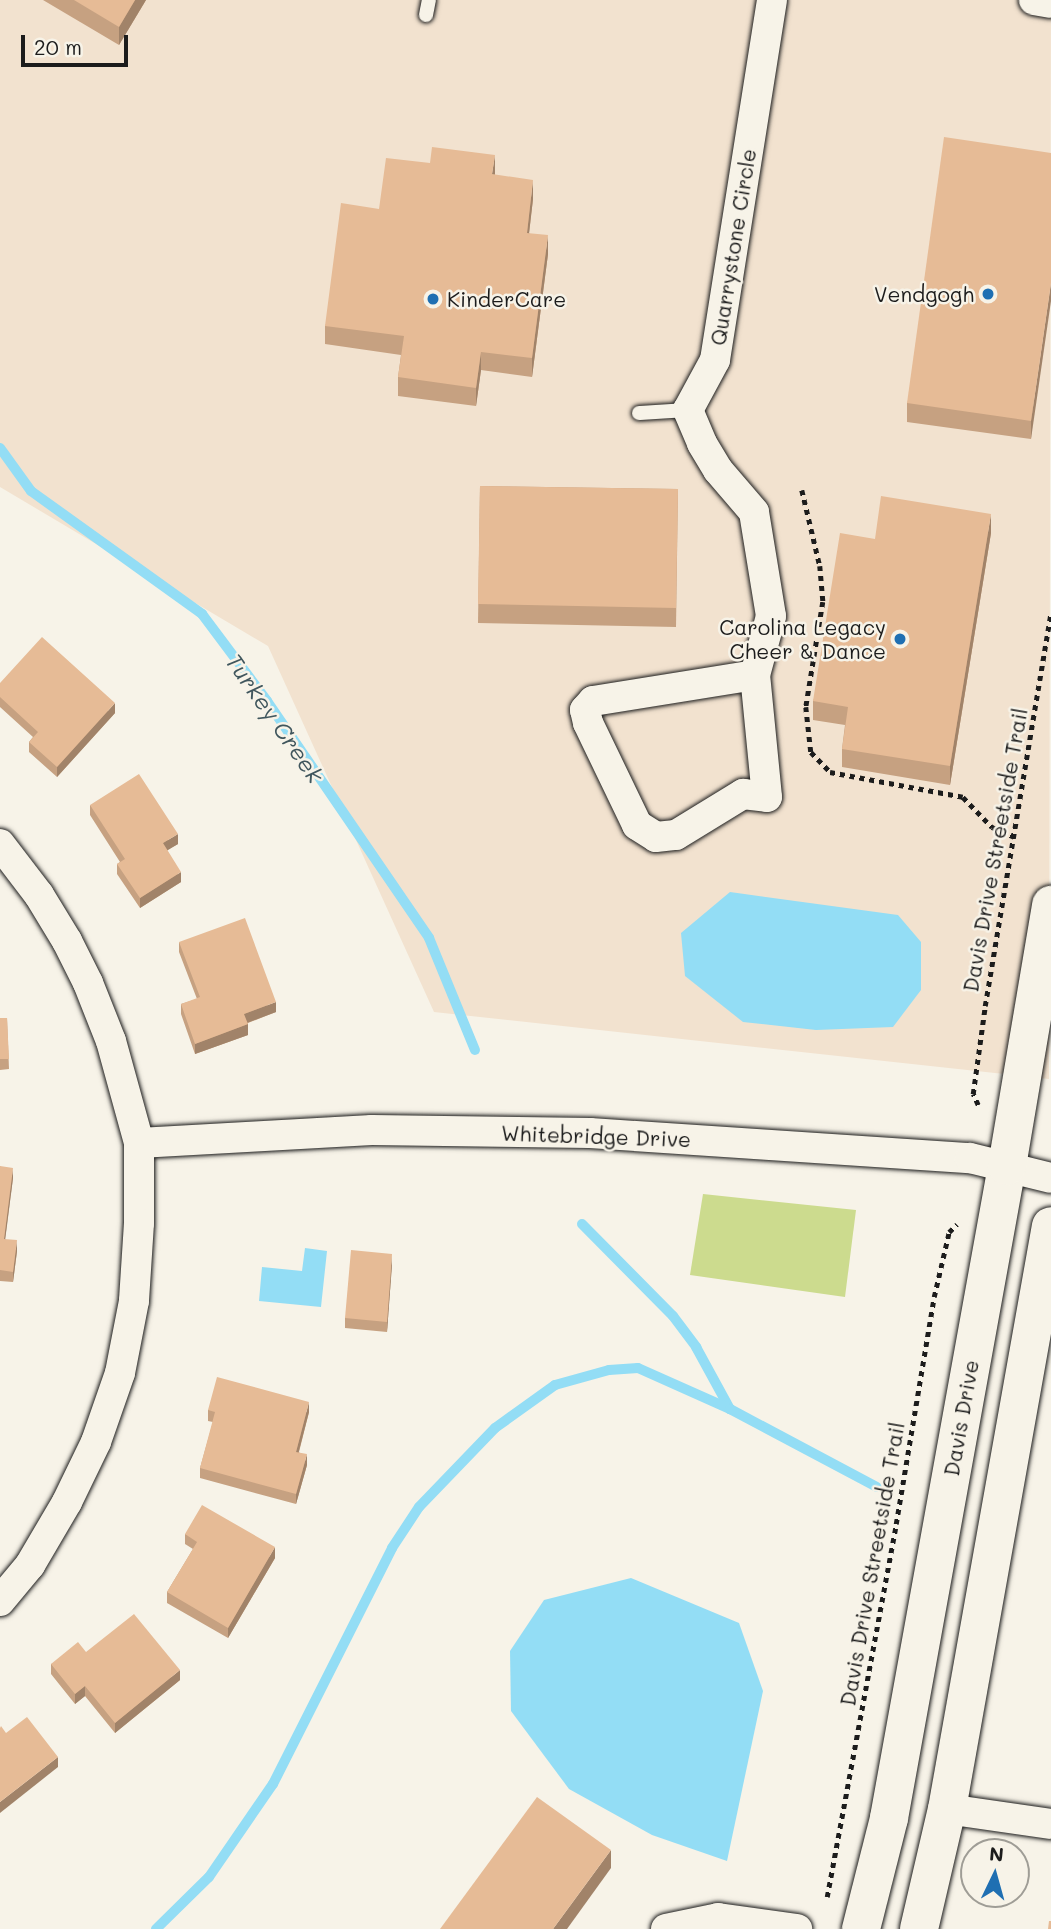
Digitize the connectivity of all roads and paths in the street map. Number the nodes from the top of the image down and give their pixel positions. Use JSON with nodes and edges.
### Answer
{"nodes":[{"id":1,"x":429,"y":0,"type":"edge"},
{"id":2,"x":772,"y":0,"type":"edge"},
{"id":3,"x":1034,"y":0,"type":"edge"},
{"id":4,"x":1051,"y":3,"type":"edge"},
{"id":5,"x":426,"y":15,"type":"dead end"},
{"id":6,"x":688,"y":410,"type":"junction"},
{"id":7,"x":639,"y":413,"type":"dead end"},
{"id":8,"x":802,"y":490,"type":"dead end"},
{"id":9,"x":1051,"y":613,"type":"edge"},
{"id":10,"x":755,"y":675,"type":"junction"},
{"id":11,"x":1014,"y":837,"type":"junction"},
{"id":12,"x":0,"y":844,"type":"edge"},
{"id":13,"x":1051,"y":905,"type":"edge"},
{"id":14,"x":973,"y":1094,"type":"dead end"},
{"id":15,"x":139,"y":1143,"type":"junction"},
{"id":16,"x":1007,"y":1166,"type":"junction"},
{"id":17,"x":1051,"y":1178,"type":"edge"},
{"id":18,"x":1051,"y":1226,"type":"edge"},
{"id":19,"x":949,"y":1232,"type":"dead end"},
{"id":20,"x":0,"y":1601,"type":"edge"},
{"id":21,"x":947,"y":1809,"type":"junction"},
{"id":22,"x":1051,"y":1824,"type":"edge"},
{"id":23,"x":826,"y":1902,"type":"dead end"},
{"id":24,"x":666,"y":1929,"type":"edge"},
{"id":25,"x":797,"y":1929,"type":"edge"},
{"id":26,"x":861,"y":1929,"type":"edge"},
{"id":27,"x":919,"y":1929,"type":"edge"}],
"edges":[{"from":1,"to":5,"type":"lane"},
{"from":2,"to":6,"type":"street","name":"Quarrystone Circle"},
{"from":3,"to":4,"type":"street"},
{"from":6,"to":7,"type":"lane"},
{"from":6,"to":10,"type":"street"},
{"from":8,"to":11,"type":"path"},
{"from":9,"to":11,"type":"path","name":"Davis Drive Streetside Trail"},
{"from":10,"to":10,"type":"street"},
{"from":11,"to":14,"type":"path","name":"Davis Drive Streetside Trail"},
{"from":12,"to":15,"type":"street"},
{"from":13,"to":16,"type":"main road","name":"Davis Drive"},
{"from":15,"to":16,"type":"street","name":"Whitebridge Drive"},
{"from":15,"to":20,"type":"street"},
{"from":16,"to":17,"type":"street","name":"Whitebridge Drive"},
{"from":16,"to":26,"type":"main road","name":"Davis Drive"},
{"from":18,"to":21,"type":"main road"},
{"from":19,"to":23,"type":"path","name":"Davis Drive Streetside Trail"},
{"from":21,"to":22,"type":"street"},
{"from":21,"to":27,"type":"main road"},
{"from":24,"to":25,"type":"street"}]}
